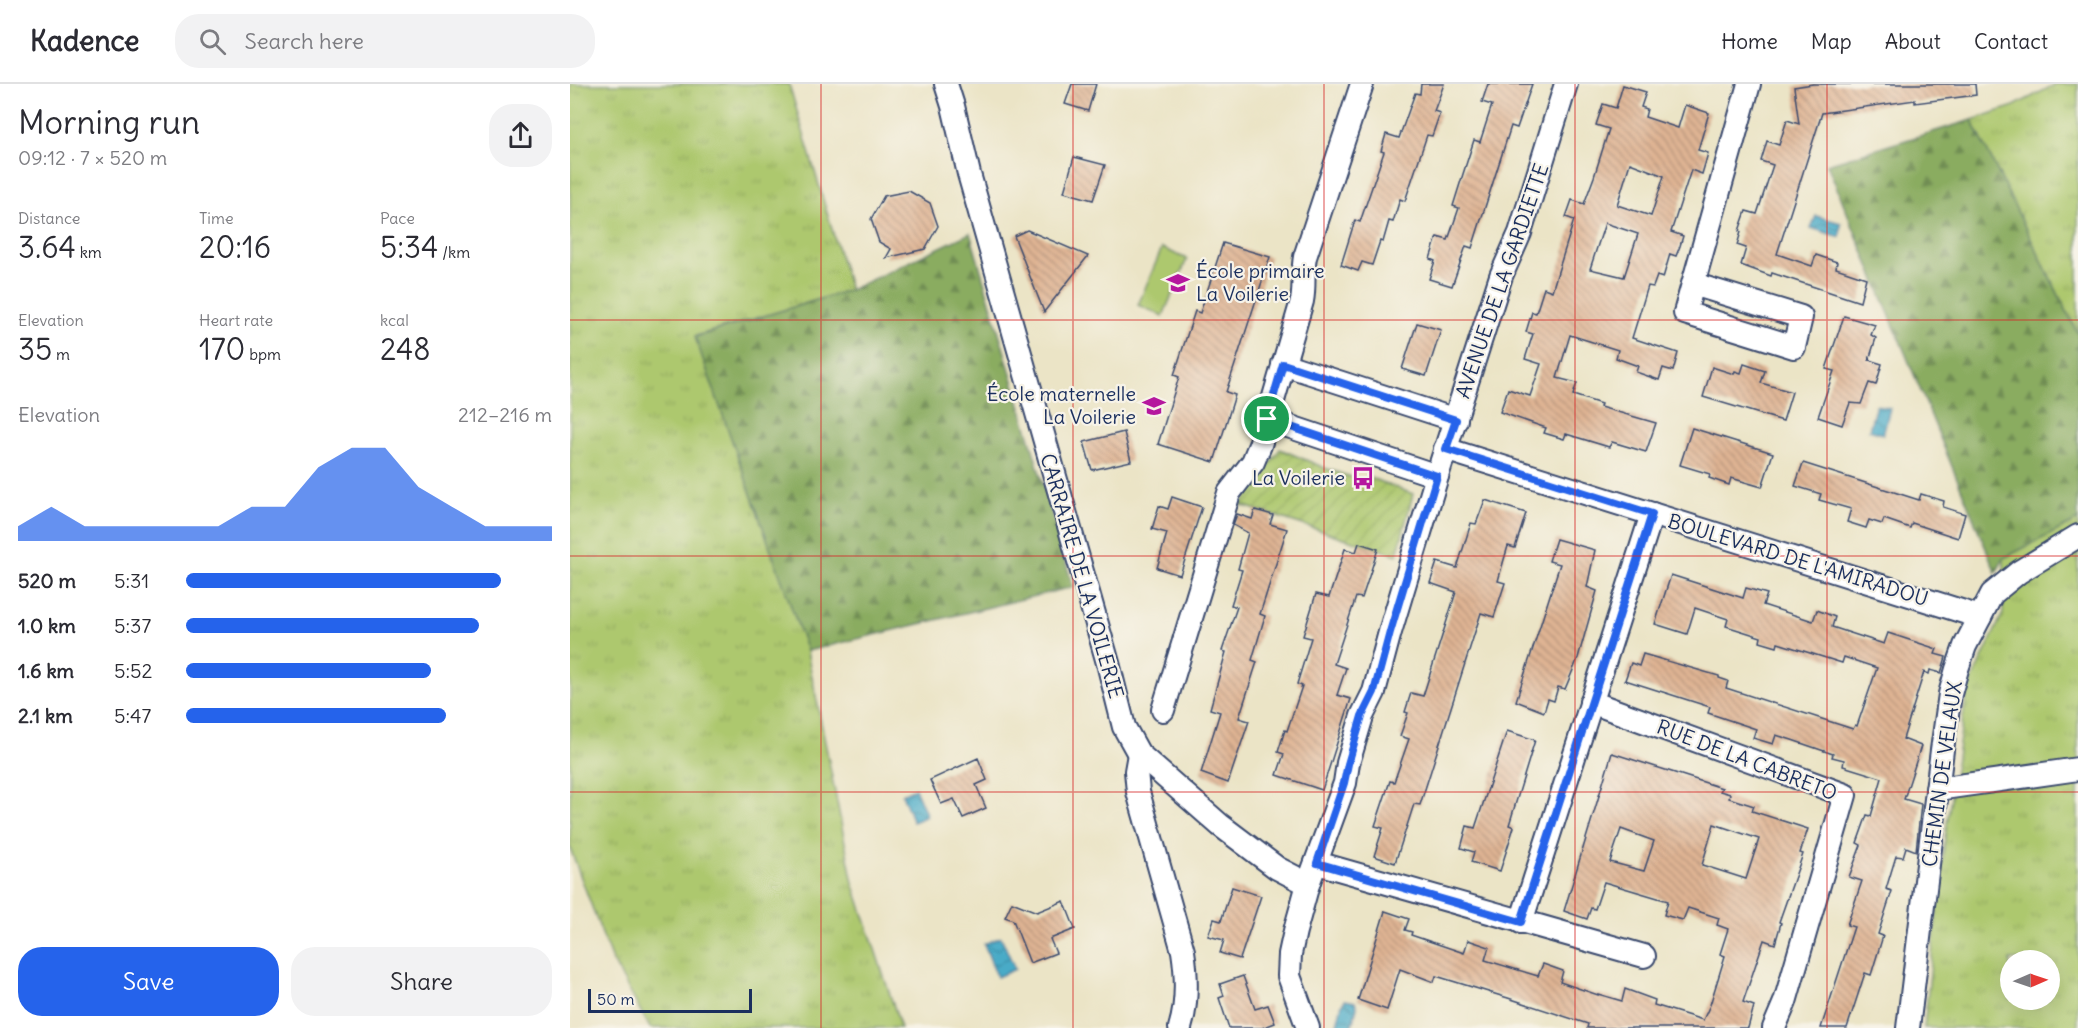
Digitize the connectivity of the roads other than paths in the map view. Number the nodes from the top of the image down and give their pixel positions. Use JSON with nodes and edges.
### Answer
{"nodes":[{"id":1,"x":946,"y":84,"type":"edge"},
{"id":2,"x":1362,"y":84,"type":"edge"},
{"id":3,"x":1566,"y":84,"type":"edge"},
{"id":4,"x":1749,"y":84,"type":"edge"},
{"id":5,"x":1694,"y":284,"type":"junction"},
{"id":6,"x":1283,"y":364,"type":"junction"},
{"id":7,"x":1267,"y":419,"type":"junction"},
{"id":8,"x":1456,"y":420,"type":"junction"},
{"id":9,"x":1446,"y":449,"type":"junction"},
{"id":10,"x":1437,"y":476,"type":"junction"},
{"id":11,"x":1652,"y":514,"type":"junction"},
{"id":12,"x":2078,"y":536,"type":"edge"},
{"id":13,"x":1980,"y":617,"type":"junction"},
{"id":14,"x":1591,"y":702,"type":"junction"},
{"id":15,"x":1162,"y":710,"type":"dead end"},
{"id":16,"x":1139,"y":754,"type":"junction"},
{"id":17,"x":2078,"y":769,"type":"edge"},
{"id":18,"x":1937,"y":789,"type":"junction"},
{"id":19,"x":1317,"y":863,"type":"junction"},
{"id":20,"x":1308,"y":884,"type":"junction"},
{"id":21,"x":1521,"y":922,"type":"junction"},
{"id":22,"x":1644,"y":956,"type":"dead end"},
{"id":23,"x":1180,"y":1028,"type":"edge"},
{"id":24,"x":1308,"y":1028,"type":"edge"},
{"id":25,"x":1774,"y":1028,"type":"edge"},
{"id":26,"x":1908,"y":1028,"type":"edge"}],
"edges":[{"from":1,"to":16,"type":"street","name":"CARRAIRE DE LA VOILERIE"},
{"from":2,"to":6,"type":"street"},
{"from":3,"to":8,"type":"street","name":"AVENUE DE LA GARDIETTE"},
{"from":4,"to":5,"type":"street"},
{"from":5,"to":5,"type":"street"},
{"from":6,"to":7,"type":"street"},
{"from":6,"to":8,"type":"street"},
{"from":7,"to":10,"type":"street"},
{"from":7,"to":15,"type":"street"},
{"from":8,"to":9,"type":"street","name":"AVENUE DE LA GARDIETTE"},
{"from":9,"to":10,"type":"street","name":"AVENUE DE LA GARDIETTE"},
{"from":9,"to":11,"type":"street","name":"BOULEVARD DE L'AMIRADOU"},
{"from":10,"to":19,"type":"street","name":"AVENUE DE LA GARDIETTE"},
{"from":11,"to":13,"type":"street","name":"BOULEVARD DE L'AMIRADOU"},
{"from":11,"to":14,"type":"street"},
{"from":12,"to":13,"type":"street","name":"CHEMIN DE VELAUX"},
{"from":13,"to":18,"type":"street","name":"CHEMIN DE VELAUX"},
{"from":14,"to":21,"type":"street"},
{"from":14,"to":25,"type":"street","name":"RUE DE LA CABRETO"},
{"from":16,"to":20,"type":"street","name":"CARRAIRE DE LA VOILERIE"},
{"from":16,"to":23,"type":"street"},
{"from":17,"to":18,"type":"street"},
{"from":18,"to":26,"type":"street","name":"CHEMIN DE VELAUX"},
{"from":19,"to":20,"type":"street","name":"AVENUE DE LA GARDIETTE"},
{"from":19,"to":21,"type":"street"},
{"from":20,"to":24,"type":"street","name":"AVENUE DE LA GARDIETTE"},
{"from":21,"to":22,"type":"street"}]}
